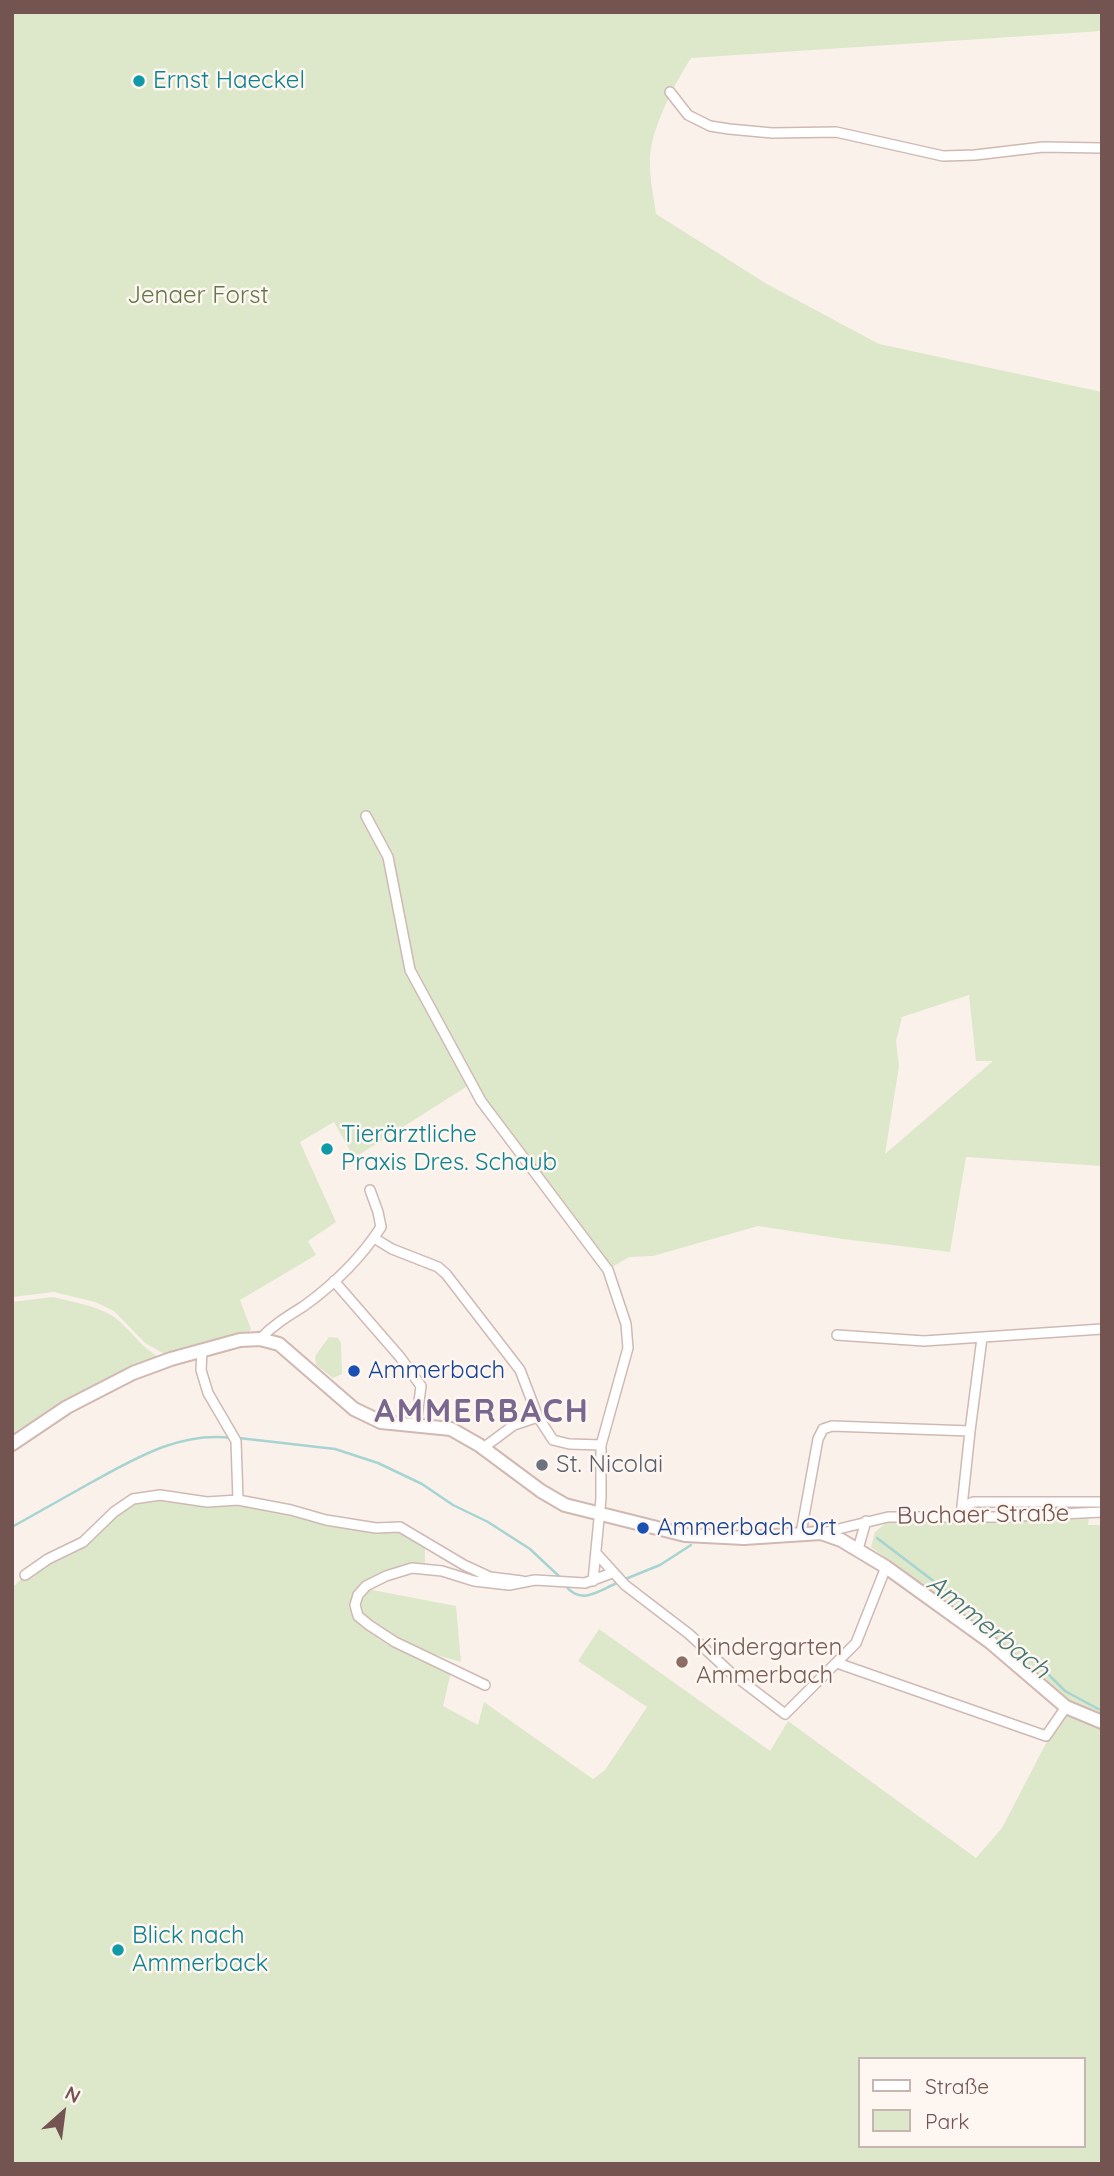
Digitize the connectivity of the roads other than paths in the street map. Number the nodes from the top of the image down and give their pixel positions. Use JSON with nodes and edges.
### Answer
{"nodes":[{"id":1,"x":670,"y":92,"type":"dead end"},
{"id":2,"x":1102,"y":148,"type":"edge"},
{"id":3,"x":366,"y":816,"type":"dead end"},
{"id":4,"x":370,"y":1190,"type":"dead end"},
{"id":5,"x":374,"y":1238,"type":"junction"},
{"id":6,"x":334,"y":1281,"type":"junction"},
{"id":7,"x":1102,"y":1329,"type":"edge"},
{"id":8,"x":837,"y":1335,"type":"dead end"},
{"id":9,"x":982,"y":1338,"type":"junction"},
{"id":10,"x":260,"y":1339,"type":"junction"},
{"id":11,"x":202,"y":1352,"type":"junction"},
{"id":12,"x":538,"y":1417,"type":"junction"},
{"id":13,"x":416,"y":1426,"type":"junction"},
{"id":14,"x":970,"y":1431,"type":"junction"},
{"id":15,"x":12,"y":1444,"type":"edge"},
{"id":16,"x":601,"y":1445,"type":"junction"},
{"id":17,"x":483,"y":1448,"type":"junction"},
{"id":18,"x":237,"y":1500,"type":"junction"},
{"id":19,"x":1102,"y":1502,"type":"edge"},
{"id":20,"x":962,"y":1512,"type":"junction"},
{"id":21,"x":1102,"y":1512,"type":"edge"},
{"id":22,"x":598,"y":1513,"type":"junction"},
{"id":23,"x":866,"y":1521,"type":"junction"},
{"id":24,"x":801,"y":1533,"type":"junction"},
{"id":25,"x":821,"y":1533,"type":"junction"},
{"id":26,"x":859,"y":1549,"type":"junction"},
{"id":27,"x":597,"y":1554,"type":"junction"},
{"id":28,"x":886,"y":1567,"type":"junction"},
{"id":29,"x":25,"y":1575,"type":"dead end"},
{"id":30,"x":615,"y":1575,"type":"junction"},
{"id":31,"x":522,"y":1581,"type":"junction"},
{"id":32,"x":593,"y":1581,"type":"junction"},
{"id":33,"x":837,"y":1662,"type":"junction"},
{"id":34,"x":485,"y":1685,"type":"dead end"},
{"id":35,"x":1066,"y":1707,"type":"junction"},
{"id":36,"x":1102,"y":1722,"type":"edge"}],
"edges":[{"from":1,"to":2,"type":"street"},
{"from":3,"to":16,"type":"street"},
{"from":4,"to":5,"type":"street"},
{"from":5,"to":6,"type":"street"},
{"from":5,"to":12,"type":"street"},
{"from":6,"to":10,"type":"street"},
{"from":6,"to":13,"type":"street"},
{"from":7,"to":9,"type":"street"},
{"from":8,"to":9,"type":"street"},
{"from":9,"to":14,"type":"street"},
{"from":10,"to":11,"type":"main road"},
{"from":10,"to":13,"type":"main road"},
{"from":11,"to":15,"type":"main road"},
{"from":11,"to":18,"type":"street"},
{"from":12,"to":16,"type":"street"},
{"from":12,"to":17,"type":"street"},
{"from":13,"to":17,"type":"main road"},
{"from":14,"to":20,"type":"street"},
{"from":14,"to":24,"type":"street"},
{"from":16,"to":22,"type":"street"},
{"from":17,"to":22,"type":"main road"},
{"from":18,"to":29,"type":"street"},
{"from":18,"to":31,"type":"street"},
{"from":19,"to":20,"type":"street","name":"Buchaer Straße"},
{"from":20,"to":21,"type":"street","name":"Buchaer Straße"},
{"from":20,"to":23,"type":"street","name":"Buchaer Straße"},
{"from":22,"to":24,"type":"main road"},
{"from":22,"to":27,"type":"street"},
{"from":23,"to":25,"type":"street","name":"Buchaer Straße"},
{"from":23,"to":26,"type":"street","name":"Buchaer Straße"},
{"from":24,"to":25,"type":"main road"},
{"from":25,"to":26,"type":"main road"},
{"from":26,"to":28,"type":"main road"},
{"from":27,"to":30,"type":"street"},
{"from":27,"to":32,"type":"street"},
{"from":28,"to":33,"type":"street"},
{"from":28,"to":35,"type":"main road"},
{"from":30,"to":32,"type":"street"},
{"from":30,"to":33,"type":"street"},
{"from":31,"to":32,"type":"street"},
{"from":31,"to":34,"type":"street"},
{"from":33,"to":35,"type":"street"},
{"from":35,"to":36,"type":"main road"}]}
